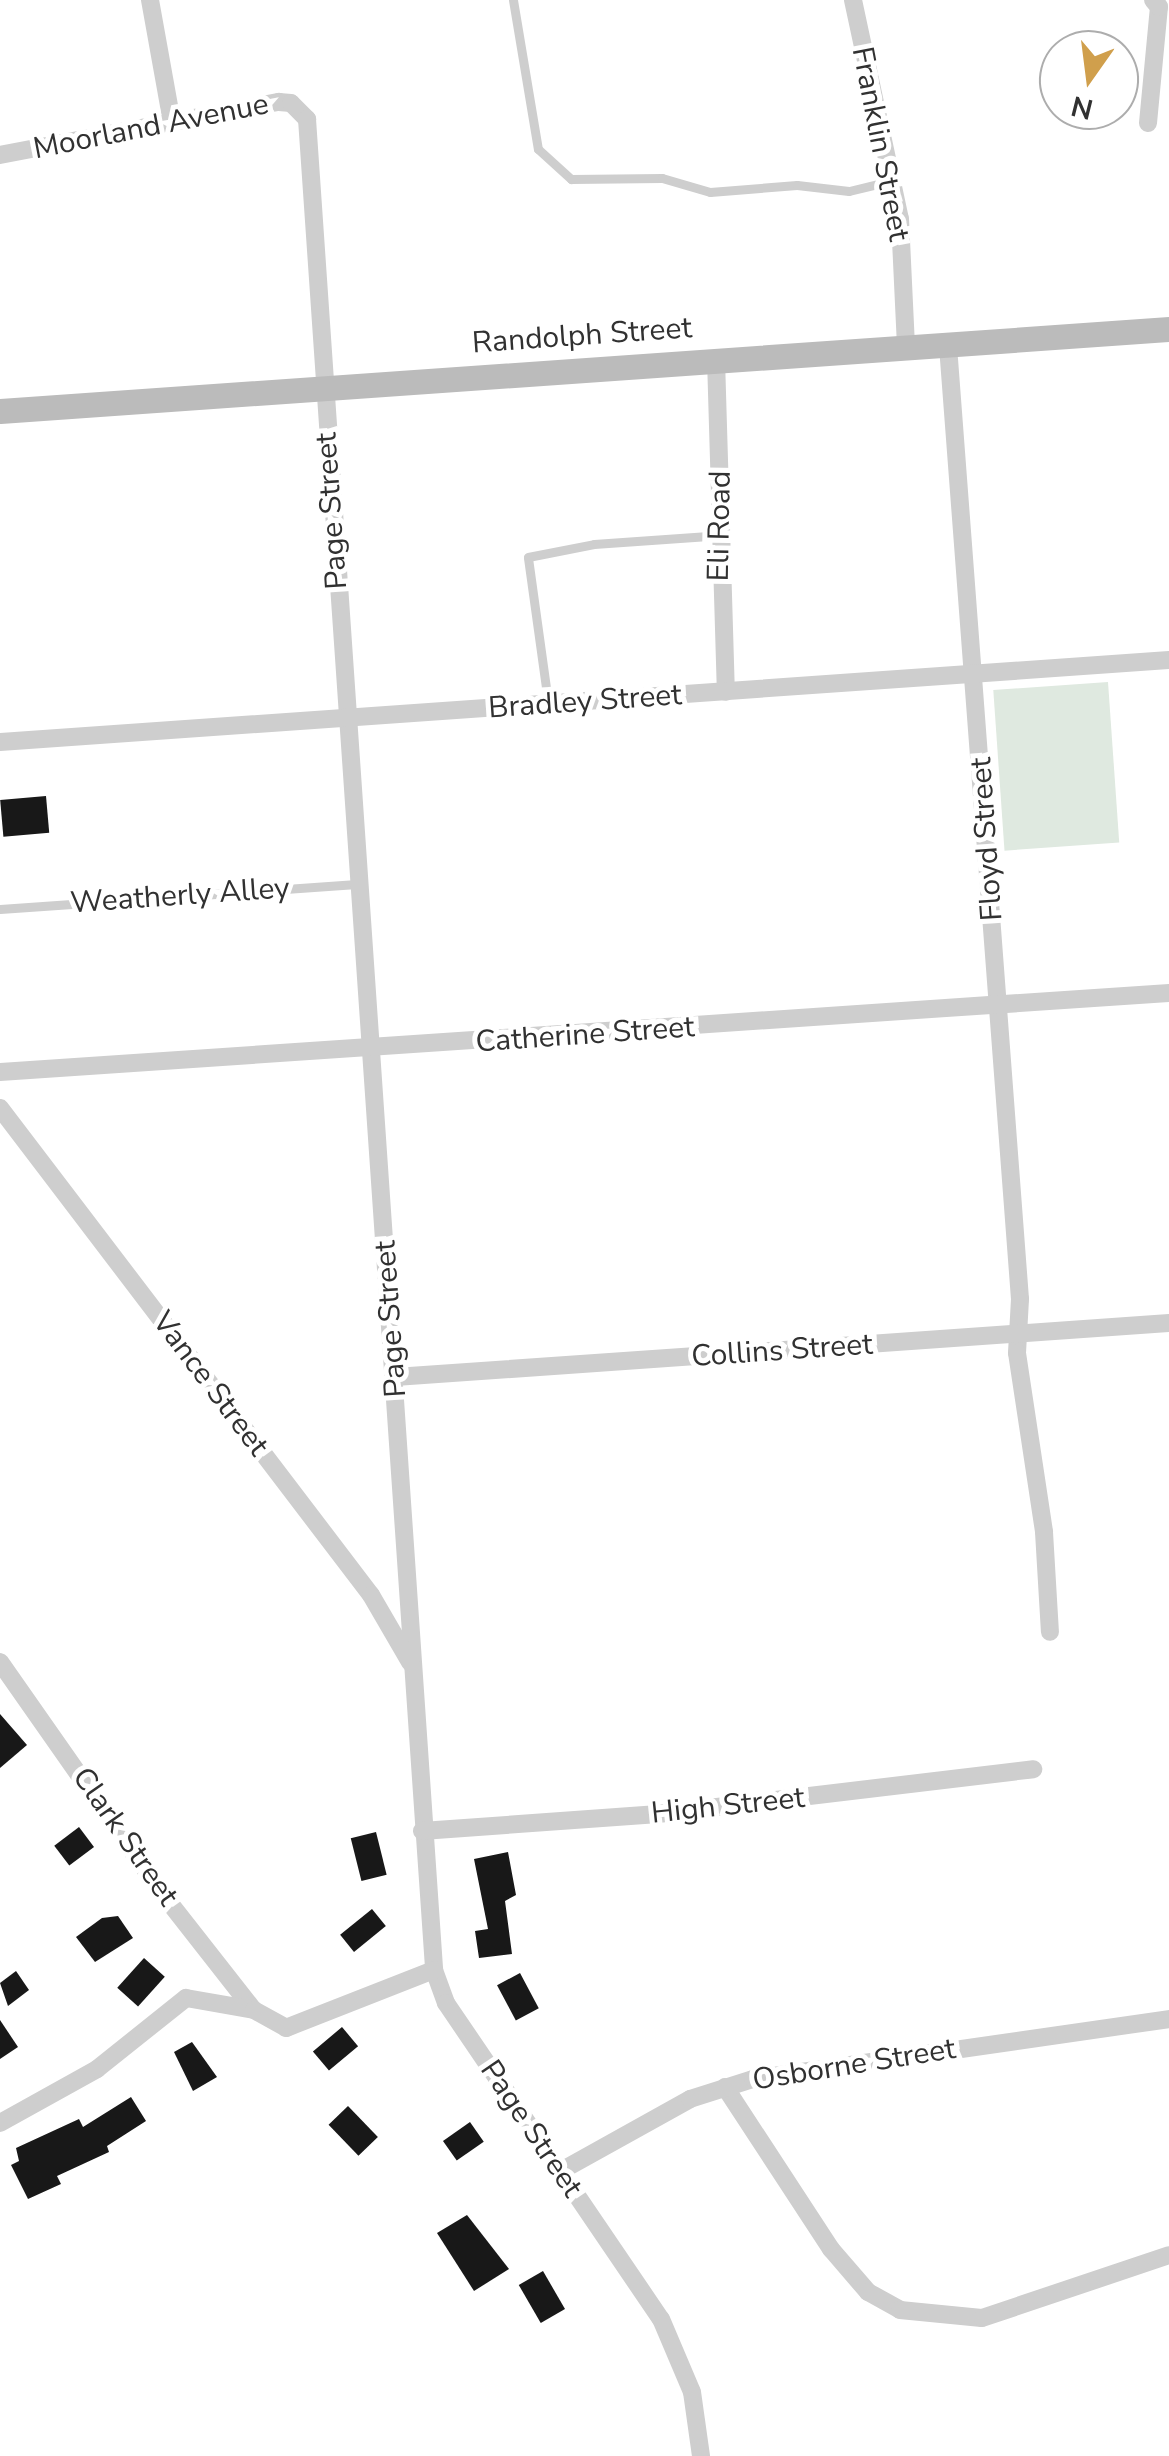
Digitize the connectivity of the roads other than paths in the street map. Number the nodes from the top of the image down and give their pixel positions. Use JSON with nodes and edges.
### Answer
{"nodes":[{"id":1,"x":150,"y":0,"type":"edge"},
{"id":2,"x":513,"y":0,"type":"edge"},
{"id":3,"x":855,"y":0,"type":"edge"},
{"id":4,"x":1160,"y":6,"type":"edge"},
{"id":5,"x":300,"y":109,"type":"joint"},
{"id":6,"x":172,"y":122,"type":"junction"},
{"id":7,"x":1148,"y":123,"type":"dead end"},
{"id":8,"x":0,"y":155,"type":"edge"},
{"id":9,"x":893,"y":180,"type":"junction"},
{"id":10,"x":1169,"y":329,"type":"edge"},
{"id":11,"x":948,"y":346,"type":"junction"},
{"id":12,"x":906,"y":348,"type":"junction"},
{"id":13,"x":716,"y":360,"type":"junction"},
{"id":14,"x":324,"y":387,"type":"junction"},
{"id":15,"x":0,"y":411,"type":"edge"},
{"id":16,"x":725,"y":535,"type":"junction"},
{"id":17,"x":1169,"y":660,"type":"edge"},
{"id":18,"x":974,"y":672,"type":"junction"},
{"id":19,"x":726,"y":692,"type":"junction"},
{"id":20,"x":549,"y":704,"type":"junction"},
{"id":21,"x":348,"y":718,"type":"junction"},
{"id":22,"x":0,"y":742,"type":"edge"},
{"id":23,"x":360,"y":884,"type":"junction"},
{"id":24,"x":0,"y":909,"type":"edge"},
{"id":25,"x":1169,"y":993,"type":"edge"},
{"id":26,"x":1000,"y":1002,"type":"junction"},
{"id":27,"x":371,"y":1050,"type":"junction"},
{"id":28,"x":0,"y":1072,"type":"edge"},
{"id":29,"x":0,"y":1108,"type":"edge"},
{"id":30,"x":1169,"y":1323,"type":"edge"},
{"id":31,"x":1018,"y":1333,"type":"junction"},
{"id":32,"x":395,"y":1376,"type":"junction"},
{"id":33,"x":1050,"y":1632,"type":"dead end"},
{"id":34,"x":0,"y":1662,"type":"edge"},
{"id":35,"x":412,"y":1665,"type":"junction"},
{"id":36,"x":1033,"y":1769,"type":"dead end"},
{"id":37,"x":422,"y":1831,"type":"junction"},
{"id":38,"x":434,"y":1970,"type":"junction"},
{"id":39,"x":254,"y":2010,"type":"junction"},
{"id":40,"x":1169,"y":2019,"type":"edge"},
{"id":41,"x":725,"y":2087,"type":"junction"},
{"id":42,"x":0,"y":2123,"type":"edge"},
{"id":43,"x":559,"y":2172,"type":"junction"},
{"id":44,"x":1169,"y":2255,"type":"edge"},
{"id":45,"x":701,"y":2456,"type":"edge"}],
"edges":[{"from":1,"to":6,"type":"street"},
{"from":2,"to":9,"type":"lane"},
{"from":3,"to":9,"type":"street","name":"Franklin Street"},
{"from":4,"to":7,"type":"street"},
{"from":5,"to":6,"type":"street","name":"Moorland Avenue"},
{"from":5,"to":14,"type":"street","name":"Page Street"},
{"from":6,"to":8,"type":"street","name":"Moorland Avenue"},
{"from":9,"to":12,"type":"street","name":"Franklin Street"},
{"from":10,"to":11,"type":"street","name":"Randolph Street"},
{"from":11,"to":12,"type":"street","name":"Randolph Street"},
{"from":11,"to":18,"type":"street","name":"Floyd Street"},
{"from":12,"to":13,"type":"street","name":"Randolph Street"},
{"from":13,"to":14,"type":"street","name":"Randolph Street"},
{"from":13,"to":16,"type":"street","name":"Eli Road"},
{"from":14,"to":15,"type":"street","name":"Randolph Street"},
{"from":14,"to":21,"type":"street","name":"Page Street"},
{"from":16,"to":19,"type":"street","name":"Eli Road"},
{"from":16,"to":20,"type":"lane"},
{"from":17,"to":18,"type":"street","name":"Bradley Street"},
{"from":18,"to":19,"type":"street","name":"Bradley Street"},
{"from":18,"to":26,"type":"street","name":"Floyd Street"},
{"from":19,"to":20,"type":"street","name":"Bradley Street"},
{"from":20,"to":21,"type":"street","name":"Bradley Street"},
{"from":21,"to":22,"type":"street","name":"Bradley Street"},
{"from":21,"to":23,"type":"street","name":"Page Street"},
{"from":23,"to":24,"type":"lane","name":"Weatherly Alley"},
{"from":23,"to":27,"type":"street","name":"Page Street"},
{"from":25,"to":26,"type":"street","name":"Catherine Street"},
{"from":26,"to":27,"type":"street","name":"Catherine Street"},
{"from":26,"to":31,"type":"street","name":"Floyd Street"},
{"from":27,"to":28,"type":"street","name":"Catherine Street"},
{"from":27,"to":32,"type":"street","name":"Page Street"},
{"from":29,"to":35,"type":"street","name":"Vance Street"},
{"from":30,"to":31,"type":"street","name":"Collins Street"},
{"from":31,"to":32,"type":"street","name":"Collins Street"},
{"from":31,"to":33,"type":"street"},
{"from":32,"to":35,"type":"street","name":"Page Street"},
{"from":34,"to":39,"type":"street","name":"Clark Street"},
{"from":35,"to":37,"type":"street","name":"Page Street"},
{"from":36,"to":37,"type":"street","name":"High Street"},
{"from":37,"to":38,"type":"street","name":"Page Street"},
{"from":38,"to":39,"type":"street"},
{"from":38,"to":43,"type":"street","name":"Page Street"},
{"from":39,"to":42,"type":"street"},
{"from":40,"to":41,"type":"street","name":"Osborne Street"},
{"from":41,"to":43,"type":"street","name":"Osborne Street"},
{"from":41,"to":44,"type":"street"},
{"from":43,"to":45,"type":"street","name":"Page Street"}]}
